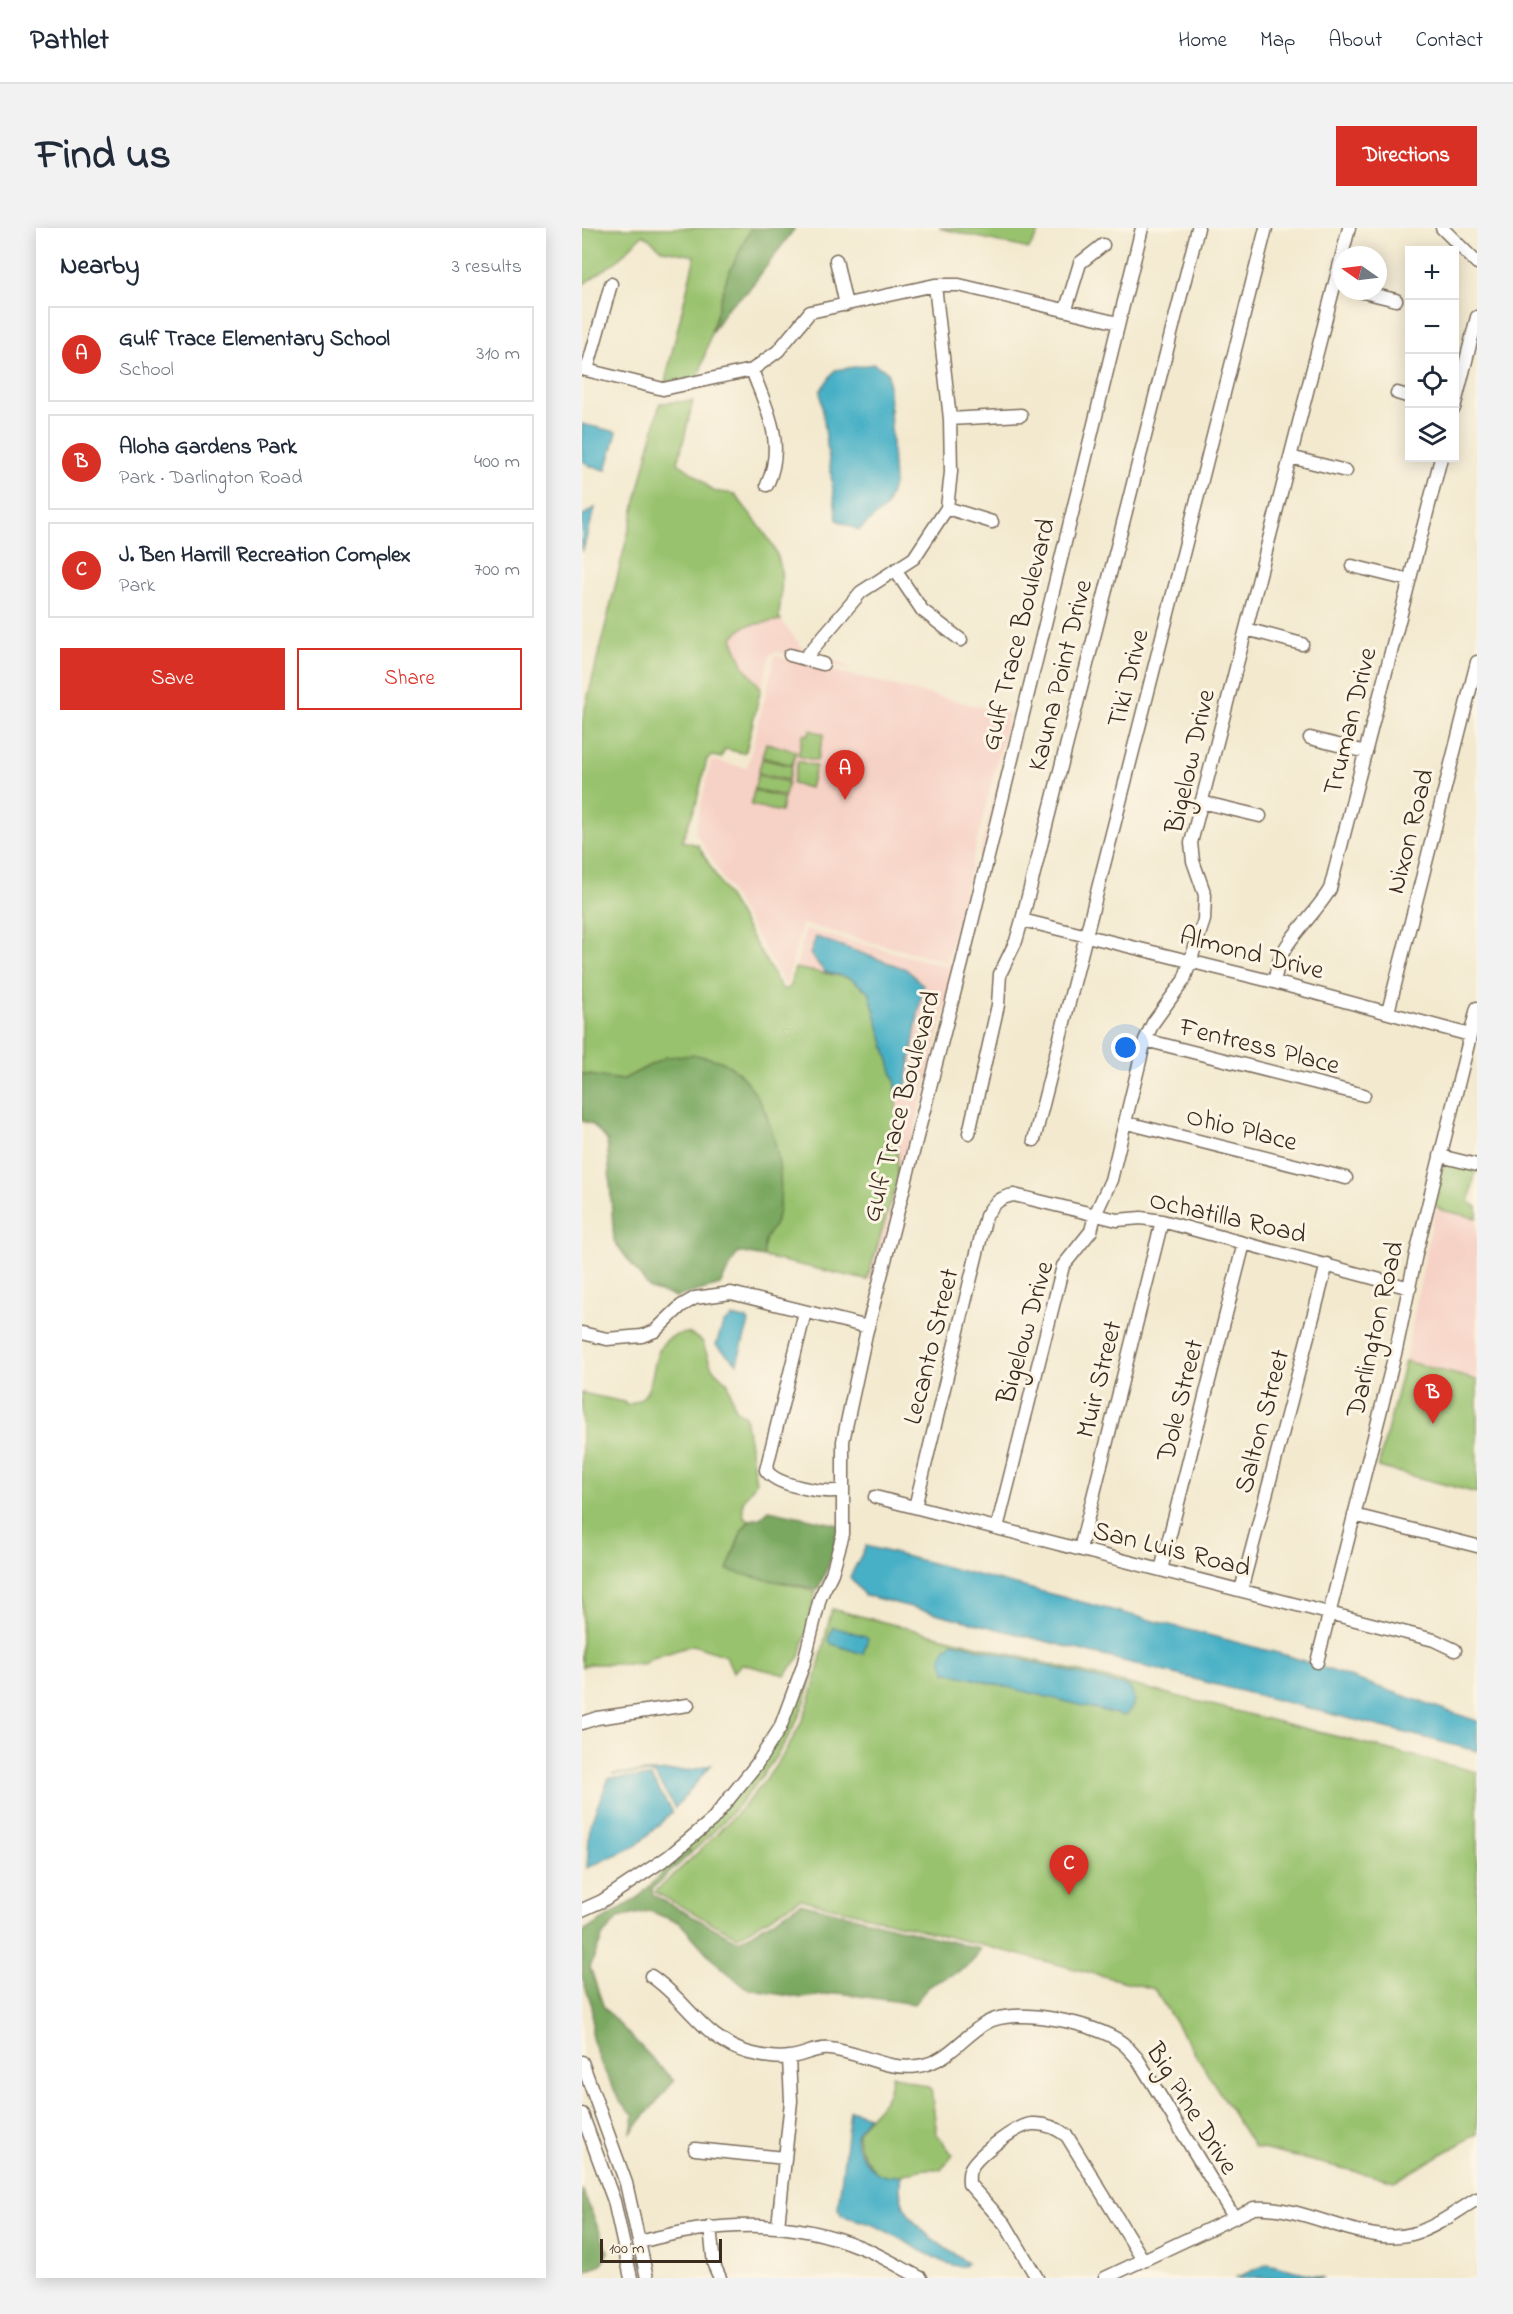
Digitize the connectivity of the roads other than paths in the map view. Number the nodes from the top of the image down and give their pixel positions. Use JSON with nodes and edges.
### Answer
{"nodes":[{"id":1,"x":1142,"y":228,"type":"edge"},
{"id":2,"x":1198,"y":228,"type":"edge"},
{"id":3,"x":1266,"y":228,"type":"edge"},
{"id":4,"x":1349,"y":228,"type":"edge"},
{"id":5,"x":1442,"y":228,"type":"edge"},
{"id":6,"x":1103,"y":245,"type":"dead end"},
{"id":7,"x":1346,"y":246,"type":"edge"},
{"id":8,"x":836,"y":260,"type":"dead end"},
{"id":9,"x":1477,"y":263,"type":"edge"},
{"id":10,"x":611,"y":284,"type":"dead end"},
{"id":11,"x":935,"y":285,"type":"junction"},
{"id":12,"x":1387,"y":298,"type":"edge"},
{"id":13,"x":1334,"y":300,"type":"edge"},
{"id":14,"x":1396,"y":300,"type":"dead end"},
{"id":15,"x":846,"y":304,"type":"junction"},
{"id":16,"x":1066,"y":309,"type":"junction"},
{"id":17,"x":1477,"y":317,"type":"edge"},
{"id":18,"x":1118,"y":323,"type":"junction"},
{"id":19,"x":584,"y":369,"type":"edge"},
{"id":20,"x":752,"y":370,"type":"junction"},
{"id":21,"x":1459,"y":391,"type":"edge"},
{"id":22,"x":1397,"y":393,"type":"dead end"},
{"id":23,"x":1405,"y":395,"type":"edge"},
{"id":24,"x":1021,"y":415,"type":"dead end"},
{"id":25,"x":950,"y":419,"type":"junction"},
{"id":26,"x":1290,"y":457,"type":"junction"},
{"id":27,"x":1441,"y":462,"type":"edge"},
{"id":28,"x":1346,"y":471,"type":"dead end"},
{"id":29,"x":767,"y":485,"type":"dead end"},
{"id":30,"x":948,"y":508,"type":"junction"},
{"id":31,"x":992,"y":522,"type":"dead end"},
{"id":32,"x":1352,"y":566,"type":"dead end"},
{"id":33,"x":895,"y":570,"type":"junction"},
{"id":34,"x":1409,"y":580,"type":"junction"},
{"id":35,"x":1246,"y":629,"type":"junction"},
{"id":36,"x":961,"y":640,"type":"dead end"},
{"id":37,"x":1302,"y":644,"type":"dead end"},
{"id":38,"x":790,"y":656,"type":"dead end"},
{"id":39,"x":804,"y":659,"type":"junction"},
{"id":40,"x":1477,"y":662,"type":"edge"},
{"id":41,"x":823,"y":664,"type":"dead end"},
{"id":42,"x":1310,"y":738,"type":"dead end"},
{"id":43,"x":1366,"y":752,"type":"junction"},
{"id":44,"x":1201,"y":802,"type":"junction"},
{"id":45,"x":1260,"y":816,"type":"dead end"},
{"id":46,"x":1022,"y":920,"type":"junction"},
{"id":47,"x":1087,"y":936,"type":"junction"},
{"id":48,"x":1192,"y":962,"type":"junction"},
{"id":49,"x":1274,"y":982,"type":"junction"},
{"id":50,"x":1477,"y":1008,"type":"edge"},
{"id":51,"x":1388,"y":1012,"type":"junction"},
{"id":52,"x":1470,"y":1035,"type":"junction"},
{"id":53,"x":1145,"y":1040,"type":"junction"},
{"id":54,"x":1364,"y":1095,"type":"dead end"},
{"id":55,"x":1126,"y":1123,"type":"junction"},
{"id":56,"x":969,"y":1132,"type":"dead end"},
{"id":57,"x":1034,"y":1140,"type":"dead end"},
{"id":58,"x":1440,"y":1156,"type":"junction"},
{"id":59,"x":1477,"y":1165,"type":"edge"},
{"id":60,"x":1346,"y":1178,"type":"dead end"},
{"id":61,"x":999,"y":1200,"type":"joint"},
{"id":62,"x":1095,"y":1215,"type":"junction"},
{"id":63,"x":1162,"y":1221,"type":"junction"},
{"id":64,"x":1244,"y":1243,"type":"junction"},
{"id":65,"x":1327,"y":1264,"type":"junction"},
{"id":66,"x":1410,"y":1288,"type":"junction"},
{"id":67,"x":805,"y":1312,"type":"junction"},
{"id":68,"x":868,"y":1327,"type":"junction"},
{"id":69,"x":582,"y":1333,"type":"edge"},
{"id":70,"x":843,"y":1490,"type":"junction"},
{"id":71,"x":876,"y":1497,"type":"dead end"},
{"id":72,"x":915,"y":1507,"type":"junction"},
{"id":73,"x":1354,"y":1515,"type":"junction"},
{"id":74,"x":997,"y":1528,"type":"junction"},
{"id":75,"x":1477,"y":1546,"type":"edge"},
{"id":76,"x":1080,"y":1549,"type":"junction"},
{"id":77,"x":1161,"y":1570,"type":"junction"},
{"id":78,"x":1241,"y":1590,"type":"junction"},
{"id":79,"x":1329,"y":1613,"type":"junction"},
{"id":80,"x":1455,"y":1650,"type":"dead end"},
{"id":81,"x":1317,"y":1662,"type":"dead end"},
{"id":82,"x":688,"y":1705,"type":"dead end"},
{"id":83,"x":582,"y":1723,"type":"edge"},
{"id":84,"x":582,"y":1910,"type":"edge"},
{"id":85,"x":651,"y":1976,"type":"dead end"},
{"id":86,"x":789,"y":2058,"type":"junction"},
{"id":87,"x":582,"y":2062,"type":"edge"},
{"id":88,"x":582,"y":2114,"type":"edge"},
{"id":89,"x":695,"y":2149,"type":"dead end"},
{"id":90,"x":785,"y":2158,"type":"junction"},
{"id":91,"x":1477,"y":2199,"type":"edge"},
{"id":92,"x":1233,"y":2217,"type":"junction"},
{"id":93,"x":778,"y":2226,"type":"junction"},
{"id":94,"x":710,"y":2227,"type":"junction"},
{"id":95,"x":640,"y":2242,"type":"junction"},
{"id":96,"x":1143,"y":2260,"type":"junction"},
{"id":97,"x":631,"y":2278,"type":"edge"},
{"id":98,"x":647,"y":2278,"type":"edge"},
{"id":99,"x":720,"y":2278,"type":"edge"},
{"id":100,"x":921,"y":2278,"type":"edge"},
{"id":101,"x":1037,"y":2278,"type":"edge"},
{"id":102,"x":1105,"y":2278,"type":"edge"}],
"edges":[{"from":1,"to":18,"type":"street","name":"Gulf Trace Boulevard"},
{"from":2,"to":46,"type":"street","name":"Kauna Point Drive"},
{"from":3,"to":47,"type":"street","name":"Tiki Drive"},
{"from":4,"to":7,"type":"street","name":"Bigelow Drive"},
{"from":5,"to":9,"type":"street"},
{"from":6,"to":16,"type":"street"},
{"from":8,"to":15,"type":"street"},
{"from":10,"to":19,"type":"street"},
{"from":11,"to":15,"type":"street"},
{"from":11,"to":16,"type":"street"},
{"from":11,"to":25,"type":"street"},
{"from":12,"to":14,"type":"street"},
{"from":13,"to":26,"type":"street","name":"Bigelow Drive"},
{"from":15,"to":20,"type":"street"},
{"from":16,"to":18,"type":"street"},
{"from":17,"to":21,"type":"street"},
{"from":18,"to":68,"type":"street","name":"Gulf Trace Boulevard"},
{"from":19,"to":20,"type":"street"},
{"from":20,"to":29,"type":"street"},
{"from":22,"to":23,"type":"street"},
{"from":24,"to":25,"type":"street"},
{"from":25,"to":30,"type":"street"},
{"from":26,"to":28,"type":"street"},
{"from":26,"to":35,"type":"street","name":"Bigelow Drive"},
{"from":27,"to":34,"type":"street","name":"Truman Drive"},
{"from":30,"to":31,"type":"street"},
{"from":30,"to":33,"type":"street"},
{"from":32,"to":34,"type":"street"},
{"from":33,"to":36,"type":"street"},
{"from":33,"to":39,"type":"street"},
{"from":34,"to":43,"type":"street","name":"Truman Drive"},
{"from":35,"to":37,"type":"street"},
{"from":35,"to":44,"type":"street","name":"Bigelow Drive"},
{"from":38,"to":39,"type":"street"},
{"from":39,"to":41,"type":"street"},
{"from":40,"to":51,"type":"street","name":"Nixon Road"},
{"from":42,"to":43,"type":"street"},
{"from":43,"to":49,"type":"street","name":"Truman Drive"},
{"from":44,"to":45,"type":"street"},
{"from":44,"to":48,"type":"street","name":"Bigelow Drive"},
{"from":46,"to":47,"type":"street","name":"Almond Drive"},
{"from":46,"to":56,"type":"street","name":"Kauna Point Drive"},
{"from":47,"to":48,"type":"street","name":"Almond Drive"},
{"from":47,"to":57,"type":"street","name":"Tiki Drive"},
{"from":48,"to":49,"type":"street","name":"Almond Drive"},
{"from":48,"to":53,"type":"street","name":"Bigelow Drive"},
{"from":49,"to":51,"type":"street","name":"Almond Drive"},
{"from":50,"to":52,"type":"street","name":"Darlington Road"},
{"from":51,"to":52,"type":"street","name":"Almond Drive"},
{"from":52,"to":58,"type":"street","name":"Darlington Road"},
{"from":53,"to":54,"type":"street","name":"Fentress Place"},
{"from":53,"to":55,"type":"street","name":"Bigelow Drive"},
{"from":55,"to":60,"type":"street","name":"Ohio Place"},
{"from":55,"to":62,"type":"street","name":"Bigelow Drive"},
{"from":58,"to":59,"type":"street"},
{"from":58,"to":66,"type":"street","name":"Darlington Road"},
{"from":61,"to":62,"type":"street","name":"Ochatilla Road"},
{"from":61,"to":72,"type":"street","name":"Lecanto Street"},
{"from":62,"to":63,"type":"street","name":"Ochatilla Road"},
{"from":62,"to":74,"type":"street","name":"Bigelow Drive"},
{"from":63,"to":64,"type":"street","name":"Ochatilla Road"},
{"from":63,"to":76,"type":"street","name":"Muir Street"},
{"from":64,"to":65,"type":"street","name":"Ochatilla Road"},
{"from":64,"to":77,"type":"street","name":"Dole Street"},
{"from":65,"to":66,"type":"street","name":"Ochatilla Road"},
{"from":65,"to":78,"type":"street","name":"Salton Street"},
{"from":66,"to":73,"type":"street","name":"Darlington Road"},
{"from":67,"to":68,"type":"street"},
{"from":67,"to":69,"type":"street"},
{"from":67,"to":70,"type":"street"},
{"from":68,"to":70,"type":"street","name":"Gulf Trace Boulevard"},
{"from":70,"to":84,"type":"street","name":"Gulf Trace Boulevard"},
{"from":71,"to":72,"type":"street","name":"San Luis Road"},
{"from":72,"to":74,"type":"street","name":"San Luis Road"},
{"from":73,"to":75,"type":"street"},
{"from":73,"to":79,"type":"street","name":"Darlington Road"},
{"from":74,"to":76,"type":"street","name":"San Luis Road"},
{"from":76,"to":77,"type":"street","name":"San Luis Road"},
{"from":77,"to":78,"type":"street","name":"San Luis Road"},
{"from":78,"to":79,"type":"street","name":"San Luis Road"},
{"from":79,"to":80,"type":"street","name":"San Luis Road"},
{"from":79,"to":81,"type":"street","name":"Darlington Road"},
{"from":82,"to":83,"type":"street"},
{"from":85,"to":86,"type":"street","name":"Big Pine Drive"},
{"from":86,"to":90,"type":"street"},
{"from":86,"to":92,"type":"street","name":"Big Pine Drive"},
{"from":87,"to":95,"type":"street"},
{"from":88,"to":97,"type":"street"},
{"from":89,"to":90,"type":"street"},
{"from":90,"to":93,"type":"street"},
{"from":91,"to":92,"type":"street"},
{"from":92,"to":96,"type":"street"},
{"from":93,"to":94,"type":"street"},
{"from":93,"to":100,"type":"street"},
{"from":94,"to":95,"type":"street"},
{"from":94,"to":99,"type":"street"},
{"from":95,"to":98,"type":"street"},
{"from":96,"to":101,"type":"street"},
{"from":96,"to":102,"type":"street"}]}
